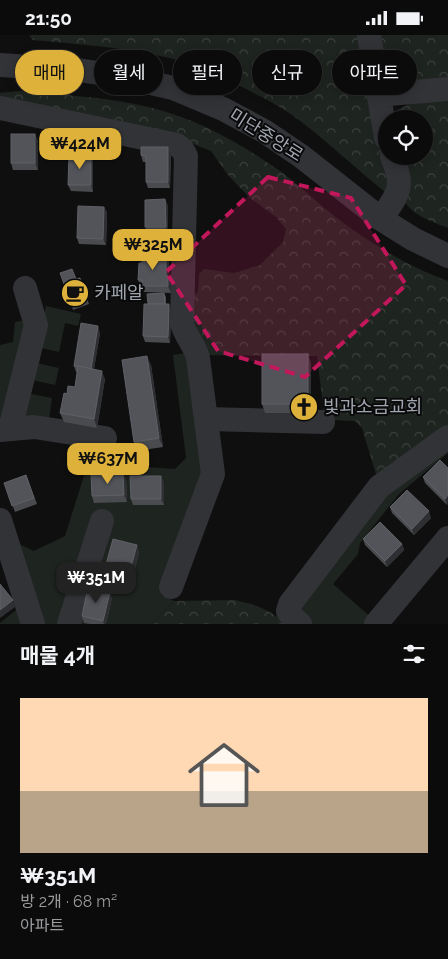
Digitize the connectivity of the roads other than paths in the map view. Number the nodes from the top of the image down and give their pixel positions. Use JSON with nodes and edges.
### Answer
{"nodes":[{"id":1,"x":369,"y":35,"type":"edge"},
{"id":2,"x":371,"y":50,"type":"edge"},
{"id":3,"x":0,"y":65,"type":"edge"},
{"id":4,"x":448,"y":89,"type":"edge"},
{"id":5,"x":417,"y":92,"type":"edge"},
{"id":6,"x":378,"y":95,"type":"edge"},
{"id":7,"x":0,"y":108,"type":"edge"},
{"id":8,"x":381,"y":110,"type":"edge"},
{"id":9,"x":396,"y":165,"type":"edge"},
{"id":10,"x":381,"y":219,"type":"junction"},
{"id":11,"x":448,"y":255,"type":"edge"},
{"id":12,"x":25,"y":288,"type":"dead end"},
{"id":13,"x":207,"y":419,"type":"junction"},
{"id":14,"x":324,"y":422,"type":"dead end"},
{"id":15,"x":5,"y":429,"type":"edge"},
{"id":16,"x":448,"y":437,"type":"edge"},
{"id":17,"x":105,"y":438,"type":"dead end"},
{"id":18,"x":0,"y":520,"type":"edge"},
{"id":19,"x":102,"y":521,"type":"dead end"},
{"id":20,"x":448,"y":538,"type":"edge"},
{"id":21,"x":171,"y":587,"type":"dead end"},
{"id":22,"x":33,"y":624,"type":"edge"},
{"id":23,"x":70,"y":624,"type":"edge"},
{"id":24,"x":300,"y":624,"type":"edge"},
{"id":25,"x":376,"y":624,"type":"edge"}],
"edges":[{"from":1,"to":2,"type":"street"},
{"from":3,"to":10,"type":"street","name":"미단중앙로"},
{"from":4,"to":5,"type":"street"},
{"from":6,"to":8,"type":"street"},
{"from":7,"to":13,"type":"street"},
{"from":9,"to":10,"type":"street"},
{"from":10,"to":11,"type":"street","name":"미단중앙로"},
{"from":12,"to":15,"type":"street"},
{"from":13,"to":14,"type":"street"},
{"from":13,"to":21,"type":"street"},
{"from":15,"to":17,"type":"street"},
{"from":16,"to":24,"type":"street"},
{"from":18,"to":22,"type":"street"},
{"from":19,"to":23,"type":"street"},
{"from":20,"to":25,"type":"street"}]}
